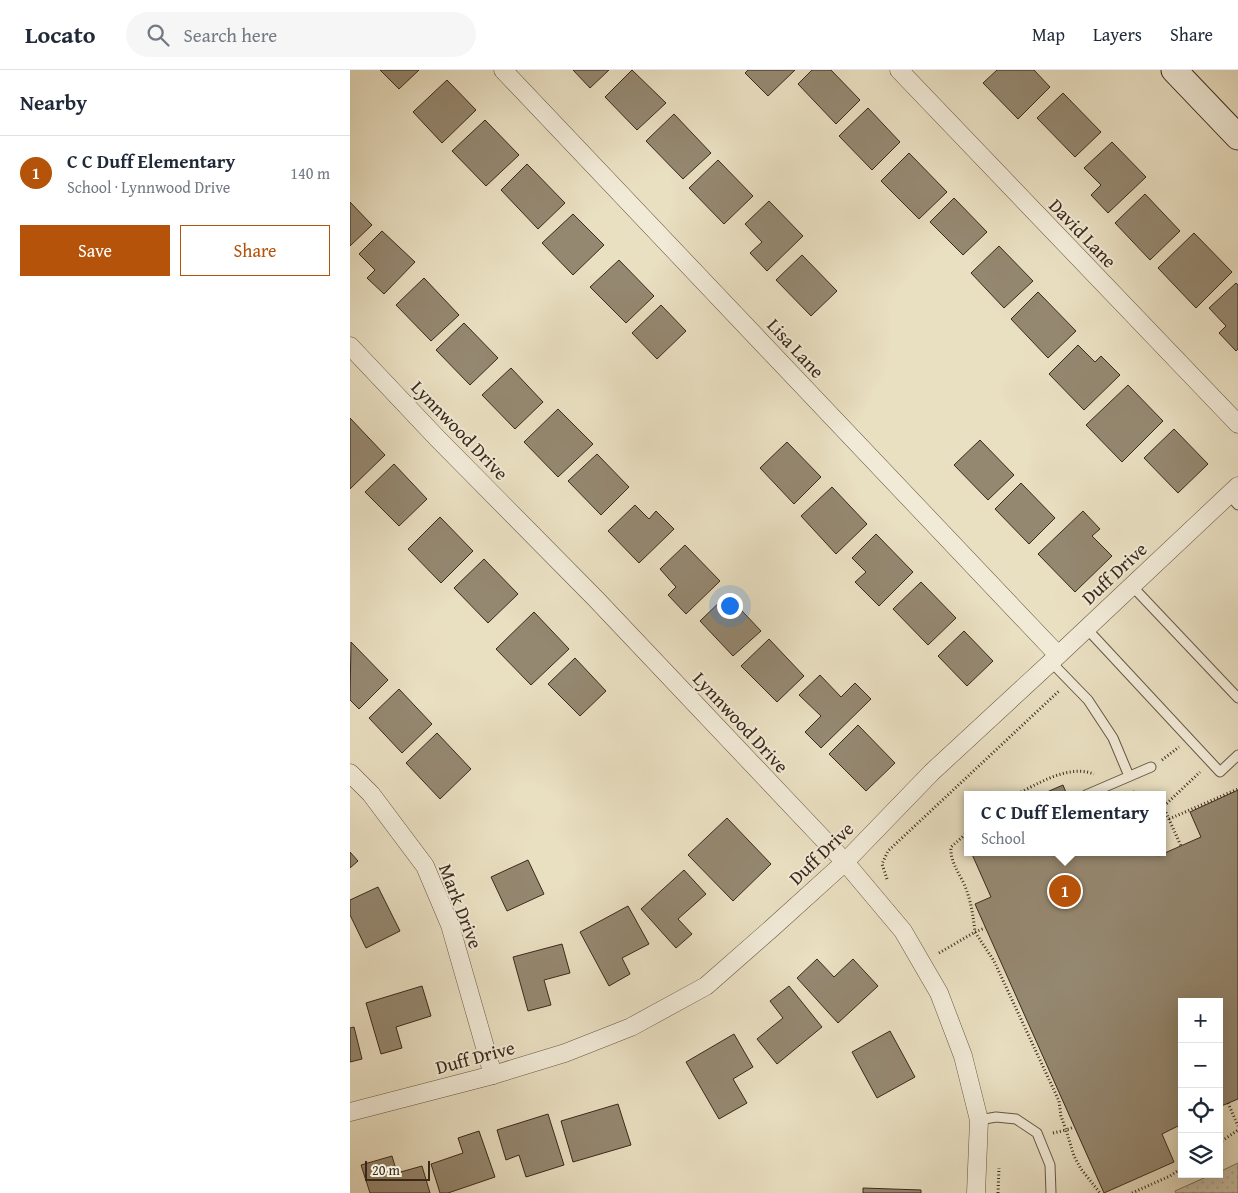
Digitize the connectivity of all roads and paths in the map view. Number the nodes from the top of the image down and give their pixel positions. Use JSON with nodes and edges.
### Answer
{"nodes":[{"id":1,"x":504,"y":70,"type":"edge"},
{"id":2,"x":899,"y":70,"type":"edge"},
{"id":3,"x":1174,"y":70,"type":"edge"},
{"id":4,"x":1238,"y":137,"type":"edge"},
{"id":5,"x":350,"y":346,"type":"edge"},
{"id":6,"x":1238,"y":424,"type":"edge"},
{"id":7,"x":1235,"y":495,"type":"edge"},
{"id":8,"x":1132,"y":586,"type":"junction"},
{"id":9,"x":1086,"y":629,"type":"junction"},
{"id":10,"x":1055,"y":659,"type":"junction"},
{"id":11,"x":1070,"y":682,"type":"junction"},
{"id":12,"x":1238,"y":698,"type":"edge"},
{"id":13,"x":1189,"y":738,"type":"junction"},
{"id":14,"x":1238,"y":755,"type":"edge"},
{"id":15,"x":1211,"y":762,"type":"junction"},
{"id":16,"x":1151,"y":767,"type":"joint"},
{"id":17,"x":350,"y":773,"type":"edge"},
{"id":18,"x":1129,"y":776,"type":"junction"},
{"id":19,"x":1110,"y":784,"type":"junction"},
{"id":20,"x":1238,"y":789,"type":"edge"},
{"id":21,"x":1024,"y":791,"type":"edge"},
{"id":22,"x":1095,"y":791,"type":"edge"},
{"id":23,"x":1166,"y":803,"type":"edge"},
{"id":24,"x":1166,"y":812,"type":"edge"},
{"id":25,"x":1169,"y":819,"type":"junction"},
{"id":26,"x":964,"y":835,"type":"edge"},
{"id":27,"x":1181,"y":846,"type":"dead end"},
{"id":28,"x":845,"y":862,"type":"junction"},
{"id":29,"x":890,"y":882,"type":"dead end"},
{"id":30,"x":985,"y":928,"type":"dead end"},
{"id":31,"x":975,"y":932,"type":"junction"},
{"id":32,"x":935,"y":946,"type":"dead end"},
{"id":33,"x":939,"y":953,"type":"junction"},
{"id":34,"x":942,"y":958,"type":"dead end"},
{"id":35,"x":493,"y":1075,"type":"junction"},
{"id":36,"x":1228,"y":1103,"type":"dead end"},
{"id":37,"x":350,"y":1112,"type":"edge"},
{"id":38,"x":979,"y":1120,"type":"junction"},
{"id":39,"x":1238,"y":1126,"type":"edge"},
{"id":40,"x":1074,"y":1127,"type":"dead end"},
{"id":41,"x":1238,"y":1130,"type":"edge"},
{"id":42,"x":1223,"y":1140,"type":"edge"},
{"id":43,"x":999,"y":1166,"type":"dead end"},
{"id":44,"x":1178,"y":1171,"type":"edge"},
{"id":45,"x":976,"y":1193,"type":"edge"},
{"id":46,"x":998,"y":1193,"type":"edge"},
{"id":47,"x":1051,"y":1193,"type":"edge"},
{"id":48,"x":1132,"y":1193,"type":"edge"}],
"edges":[{"from":1,"to":10,"type":"street","name":"Lisa Lane"},
{"from":2,"to":6,"type":"street","name":"David Lane"},
{"from":3,"to":4,"type":"main road"},
{"from":5,"to":28,"type":"street","name":"Lynnwood Drive"},
{"from":7,"to":8,"type":"street","name":"Duff Drive"},
{"from":8,"to":9,"type":"street","name":"Duff Drive"},
{"from":8,"to":12,"type":"lane"},
{"from":9,"to":10,"type":"street","name":"Duff Drive"},
{"from":9,"to":13,"type":"lane"},
{"from":10,"to":11,"type":"lane"},
{"from":10,"to":28,"type":"street","name":"Duff Drive"},
{"from":11,"to":18,"type":"lane"},
{"from":11,"to":29,"type":"path"},
{"from":13,"to":15,"type":"lane"},
{"from":13,"to":16,"type":"path"},
{"from":14,"to":15,"type":"lane"},
{"from":15,"to":23,"type":"path"},
{"from":16,"to":18,"type":"lane"},
{"from":17,"to":35,"type":"street","name":"Mark Drive"},
{"from":18,"to":19,"type":"lane"},
{"from":19,"to":21,"type":"path"},
{"from":19,"to":22,"type":"lane"},
{"from":20,"to":25,"type":"path"},
{"from":24,"to":25,"type":"path"},
{"from":25,"to":27,"type":"path"},
{"from":26,"to":31,"type":"path"},
{"from":28,"to":35,"type":"street","name":"Duff Drive"},
{"from":28,"to":38,"type":"street","name":"Lynnwood Drive"},
{"from":30,"to":31,"type":"path"},
{"from":31,"to":33,"type":"path"},
{"from":31,"to":40,"type":"path"},
{"from":32,"to":33,"type":"path"},
{"from":33,"to":34,"type":"path"},
{"from":35,"to":37,"type":"street","name":"Duff Drive"},
{"from":36,"to":39,"type":"path"},
{"from":38,"to":45,"type":"street","name":"Lynnwood Drive"},
{"from":38,"to":47,"type":"lane"},
{"from":41,"to":42,"type":"path"},
{"from":43,"to":46,"type":"path"},
{"from":44,"to":48,"type":"path"}]}
